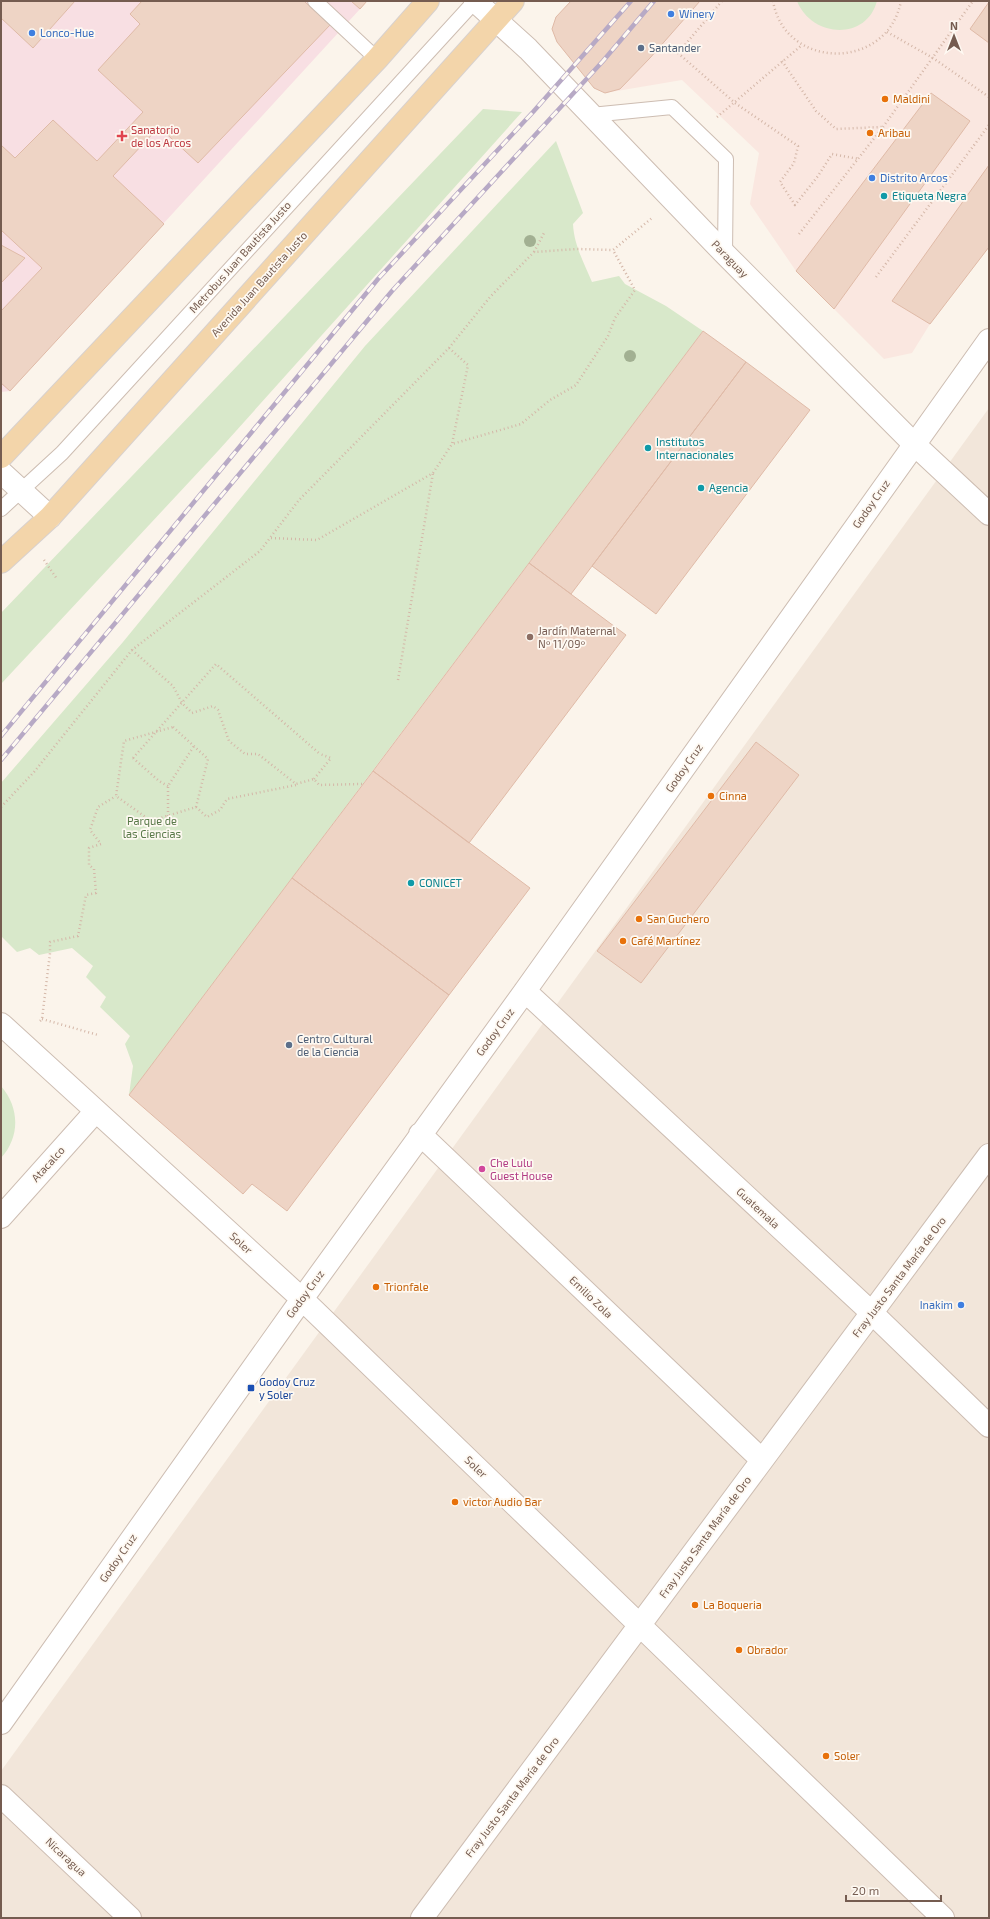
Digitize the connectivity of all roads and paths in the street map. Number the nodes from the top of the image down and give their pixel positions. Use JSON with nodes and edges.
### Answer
{"nodes":[{"id":1,"x":316,"y":1,"type":"edge"},
{"id":2,"x":428,"y":1,"type":"edge"},
{"id":3,"x":475,"y":1,"type":"edge"},
{"id":4,"x":513,"y":1,"type":"edge"},
{"id":5,"x":722,"y":1,"type":"edge"},
{"id":6,"x":772,"y":1,"type":"edge"},
{"id":7,"x":901,"y":1,"type":"edge"},
{"id":8,"x":973,"y":1,"type":"edge"},
{"id":9,"x":496,"y":20,"type":"junction"},
{"id":10,"x":887,"y":32,"type":"junction"},
{"id":11,"x":802,"y":45,"type":"junction"},
{"id":12,"x":933,"y":58,"type":"junction"},
{"id":13,"x":377,"y":59,"type":"junction"},
{"id":14,"x":782,"y":61,"type":"junction"},
{"id":15,"x":989,"y":97,"type":"edge"},
{"id":16,"x":735,"y":103,"type":"junction"},
{"id":17,"x":591,"y":115,"type":"junction"},
{"id":18,"x":989,"y":125,"type":"edge"},
{"id":19,"x":883,"y":127,"type":"junction"},
{"id":20,"x":700,"y":135,"type":"junction"},
{"id":21,"x":859,"y":159,"type":"junction"},
{"id":22,"x":674,"y":201,"type":"junction"},
{"id":23,"x":544,"y":233,"type":"dead end"},
{"id":24,"x":799,"y":234,"type":"dead end"},
{"id":25,"x":612,"y":250,"type":"junction"},
{"id":26,"x":534,"y":252,"type":"junction"},
{"id":27,"x":725,"y":254,"type":"junction"},
{"id":28,"x":876,"y":277,"type":"dead end"},
{"id":29,"x":989,"y":340,"type":"edge"},
{"id":30,"x":449,"y":348,"type":"junction"},
{"id":31,"x":452,"y":444,"type":"junction"},
{"id":32,"x":914,"y":444,"type":"junction"},
{"id":33,"x":1,"y":456,"type":"edge"},
{"id":34,"x":1,"y":472,"type":"edge"},
{"id":35,"x":433,"y":473,"type":"junction"},
{"id":36,"x":22,"y":491,"type":"junction"},
{"id":37,"x":1,"y":509,"type":"edge"},
{"id":38,"x":989,"y":514,"type":"edge"},
{"id":39,"x":50,"y":517,"type":"junction"},
{"id":40,"x":271,"y":538,"type":"junction"},
{"id":41,"x":1,"y":562,"type":"edge"},
{"id":42,"x":132,"y":650,"type":"junction"},
{"id":43,"x":398,"y":680,"type":"dead end"},
{"id":44,"x":194,"y":746,"type":"junction"},
{"id":45,"x":314,"y":779,"type":"junction"},
{"id":46,"x":296,"y":784,"type":"junction"},
{"id":47,"x":362,"y":784,"type":"dead end"},
{"id":48,"x":168,"y":786,"type":"junction"},
{"id":49,"x":116,"y":796,"type":"junction"},
{"id":50,"x":1,"y":807,"type":"edge"},
{"id":51,"x":196,"y":807,"type":"junction"},
{"id":52,"x":168,"y":816,"type":"junction"},
{"id":53,"x":525,"y":991,"type":"junction"},
{"id":54,"x":1,"y":1024,"type":"edge"},
{"id":55,"x":98,"y":1035,"type":"dead end"},
{"id":56,"x":95,"y":1112,"type":"junction"},
{"id":57,"x":420,"y":1134,"type":"junction"},
{"id":58,"x":989,"y":1155,"type":"edge"},
{"id":59,"x":1,"y":1217,"type":"edge"},
{"id":60,"x":302,"y":1299,"type":"junction"},
{"id":61,"x":872,"y":1313,"type":"junction"},
{"id":62,"x":989,"y":1426,"type":"edge"},
{"id":63,"x":762,"y":1460,"type":"junction"},
{"id":64,"x":640,"y":1625,"type":"junction"},
{"id":65,"x":1,"y":1723,"type":"edge"},
{"id":66,"x":1,"y":1796,"type":"edge"},
{"id":67,"x":130,"y":1918,"type":"edge"},
{"id":68,"x":422,"y":1918,"type":"edge"},
{"id":69,"x":943,"y":1918,"type":"edge"}],
"edges":[{"from":1,"to":13,"type":"lane"},
{"from":2,"to":13,"type":"main road"},
{"from":3,"to":9,"type":"street","name":"Paraguay"},
{"from":3,"to":36,"type":"lane","name":"Metrobus Juan Bautista Justo"},
{"from":4,"to":9,"type":"main road","name":"Avenida Juan Bautista Justo"},
{"from":5,"to":16,"type":"path"},
{"from":6,"to":11,"type":"path"},
{"from":7,"to":10,"type":"path"},
{"from":8,"to":12,"type":"path"},
{"from":9,"to":17,"type":"street","name":"Paraguay"},
{"from":9,"to":39,"type":"main road","name":"Avenida Juan Bautista Justo"},
{"from":10,"to":11,"type":"path"},
{"from":10,"to":12,"type":"path"},
{"from":11,"to":14,"type":"path"},
{"from":12,"to":15,"type":"path"},
{"from":12,"to":19,"type":"path"},
{"from":13,"to":33,"type":"main road"},
{"from":14,"to":16,"type":"path"},
{"from":14,"to":19,"type":"path"},
{"from":16,"to":20,"type":"path"},
{"from":16,"to":21,"type":"path"},
{"from":17,"to":20,"type":"lane"},
{"from":17,"to":22,"type":"street","name":"Paraguay"},
{"from":18,"to":28,"type":"path"},
{"from":19,"to":21,"type":"path"},
{"from":20,"to":27,"type":"lane"},
{"from":21,"to":24,"type":"path"},
{"from":22,"to":25,"type":"path"},
{"from":22,"to":27,"type":"street","name":"Paraguay"},
{"from":23,"to":26,"type":"path"},
{"from":25,"to":26,"type":"path"},
{"from":25,"to":31,"type":"path"},
{"from":26,"to":30,"type":"path"},
{"from":27,"to":32,"type":"street","name":"Paraguay"},
{"from":29,"to":32,"type":"street","name":"Godoy Cruz"},
{"from":30,"to":31,"type":"path"},
{"from":30,"to":40,"type":"path"},
{"from":31,"to":35,"type":"path"},
{"from":32,"to":38,"type":"street","name":"Paraguay"},
{"from":32,"to":53,"type":"street","name":"Godoy Cruz"},
{"from":34,"to":36,"type":"street"},
{"from":35,"to":40,"type":"path"},
{"from":35,"to":43,"type":"path"},
{"from":36,"to":37,"type":"lane","name":"Metrobus Juan Bautista Justo"},
{"from":36,"to":39,"type":"street"},
{"from":39,"to":41,"type":"main road","name":"Avenida Juan Bautista Justo"},
{"from":40,"to":42,"type":"path"},
{"from":42,"to":46,"type":"path"},
{"from":42,"to":50,"type":"path"},
{"from":44,"to":48,"type":"path"},
{"from":44,"to":49,"type":"path"},
{"from":44,"to":51,"type":"path"},
{"from":45,"to":46,"type":"path"},
{"from":45,"to":47,"type":"path"},
{"from":45,"to":48,"type":"path","bridge":true},
{"from":46,"to":51,"type":"path"},
{"from":48,"to":52,"type":"path"},
{"from":49,"to":52,"type":"path"},
{"from":49,"to":55,"type":"path"},
{"from":51,"to":52,"type":"path"},
{"from":53,"to":57,"type":"street","name":"Godoy Cruz"},
{"from":53,"to":61,"type":"street","name":"Guatemala"},
{"from":54,"to":56,"type":"street","name":"Soler"},
{"from":56,"to":59,"type":"street","name":"Atacalco"},
{"from":56,"to":60,"type":"street","name":"Soler"},
{"from":57,"to":60,"type":"street","name":"Godoy Cruz"},
{"from":57,"to":63,"type":"street","name":"Emilio Zola"},
{"from":58,"to":61,"type":"street","name":"Fray Justo Santa María de Oro"},
{"from":60,"to":64,"type":"street","name":"Soler"},
{"from":60,"to":65,"type":"street","name":"Godoy Cruz"},
{"from":61,"to":62,"type":"street","name":"Guatemala"},
{"from":61,"to":63,"type":"street","name":"Fray Justo Santa María de Oro"},
{"from":63,"to":64,"type":"street","name":"Fray Justo Santa María de Oro"},
{"from":64,"to":68,"type":"street","name":"Fray Justo Santa María de Oro"},
{"from":64,"to":69,"type":"street","name":"Soler"},
{"from":66,"to":67,"type":"street","name":"Nicaragua"}]}
